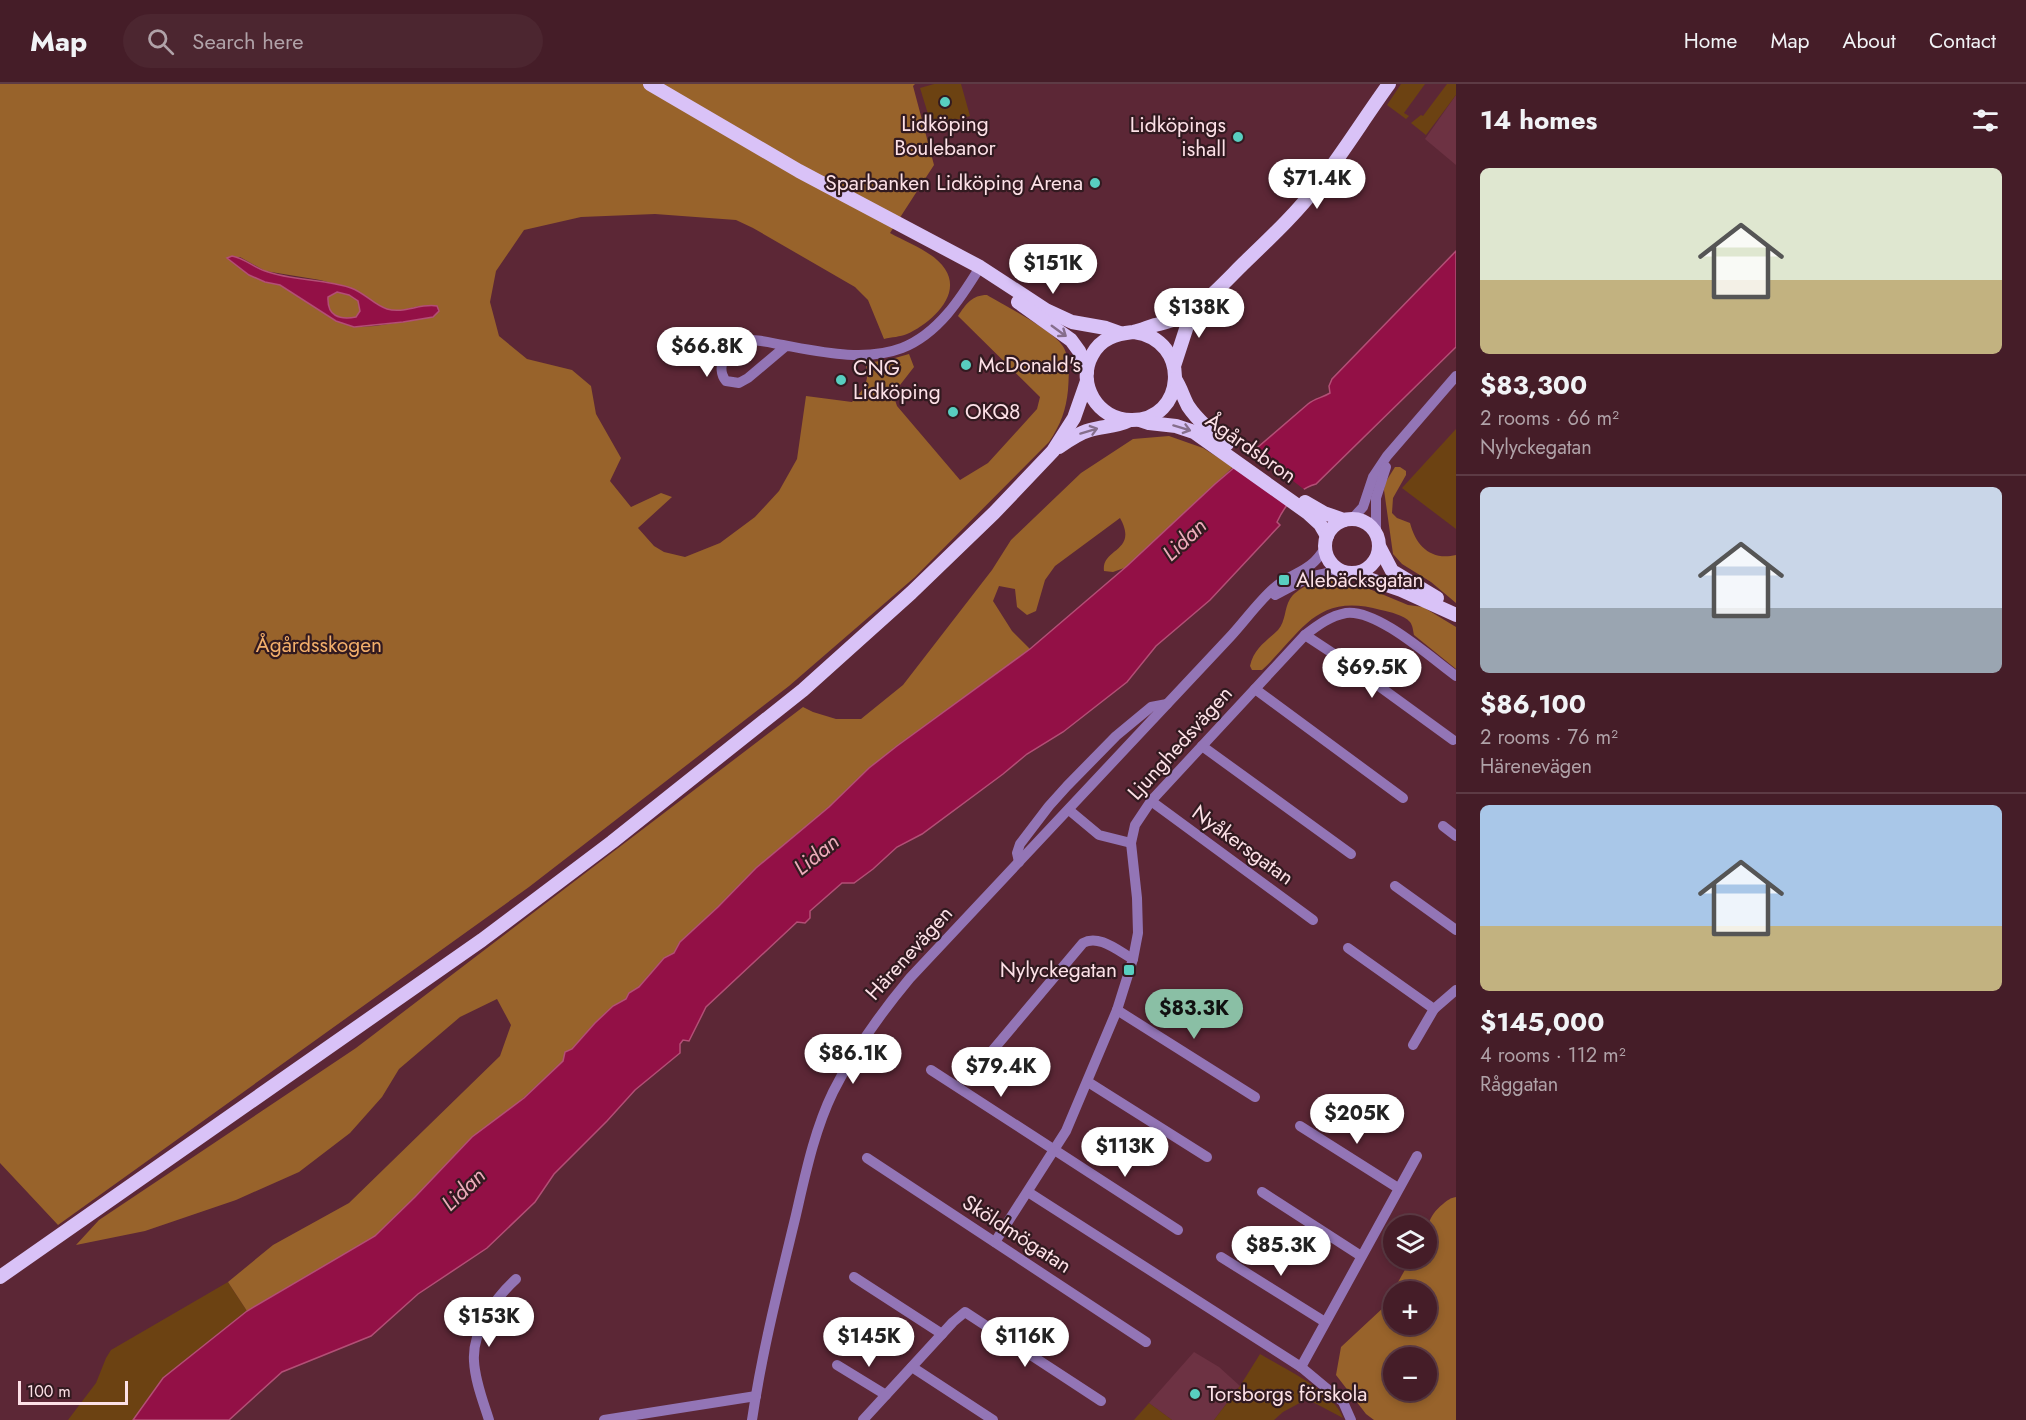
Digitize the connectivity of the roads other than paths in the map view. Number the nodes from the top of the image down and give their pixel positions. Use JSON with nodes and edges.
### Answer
{"nodes":[{"id":1,"x":650,"y":84,"type":"edge"},
{"id":2,"x":1389,"y":84,"type":"edge"},
{"id":3,"x":979,"y":269,"type":"junction"},
{"id":4,"x":1205,"y":301,"type":"junction"},
{"id":5,"x":1127,"y":332,"type":"junction"},
{"id":6,"x":786,"y":346,"type":"junction"},
{"id":7,"x":1175,"y":373,"type":"junction"},
{"id":8,"x":1087,"y":376,"type":"junction"},
{"id":9,"x":1456,"y":376,"type":"edge"},
{"id":10,"x":1134,"y":420,"type":"junction"},
{"id":11,"x":1224,"y":446,"type":"junction"},
{"id":12,"x":1395,"y":448,"type":"junction"},
{"id":13,"x":1053,"y":451,"type":"junction"},
{"id":14,"x":1310,"y":510,"type":"junction"},
{"id":15,"x":1348,"y":519,"type":"junction"},
{"id":16,"x":1376,"y":531,"type":"junction"},
{"id":17,"x":1326,"y":542,"type":"junction"},
{"id":18,"x":1380,"y":548,"type":"junction"},
{"id":19,"x":1341,"y":570,"type":"junction"},
{"id":20,"x":1356,"y":573,"type":"junction"},
{"id":21,"x":1260,"y":604,"type":"junction"},
{"id":22,"x":1454,"y":614,"type":"edge"},
{"id":23,"x":1305,"y":635,"type":"junction"},
{"id":24,"x":1456,"y":676,"type":"edge"},
{"id":25,"x":1255,"y":689,"type":"junction"},
{"id":26,"x":1167,"y":704,"type":"junction"},
{"id":27,"x":1453,"y":740,"type":"dead end"},
{"id":28,"x":1202,"y":746,"type":"junction"},
{"id":29,"x":1403,"y":798,"type":"dead end"},
{"id":30,"x":1151,"y":801,"type":"junction"},
{"id":31,"x":1069,"y":810,"type":"junction"},
{"id":32,"x":1443,"y":826,"type":"dead end"},
{"id":33,"x":1456,"y":836,"type":"edge"},
{"id":34,"x":1131,"y":843,"type":"junction"},
{"id":35,"x":1351,"y":854,"type":"dead end"},
{"id":36,"x":1019,"y":862,"type":"junction"},
{"id":37,"x":1395,"y":886,"type":"dead end"},
{"id":38,"x":1313,"y":920,"type":"dead end"},
{"id":39,"x":1456,"y":930,"type":"edge"},
{"id":40,"x":1348,"y":948,"type":"dead end"},
{"id":41,"x":1133,"y":959,"type":"junction"},
{"id":42,"x":1456,"y":990,"type":"edge"},
{"id":43,"x":1434,"y":1009,"type":"junction"},
{"id":44,"x":1117,"y":1010,"type":"junction"},
{"id":45,"x":1413,"y":1045,"type":"dead end"},
{"id":46,"x":987,"y":1057,"type":"dead end"},
{"id":47,"x":931,"y":1070,"type":"dead end"},
{"id":48,"x":1088,"y":1082,"type":"junction"},
{"id":49,"x":1255,"y":1097,"type":"dead end"},
{"id":50,"x":1300,"y":1126,"type":"dead end"},
{"id":51,"x":1055,"y":1151,"type":"junction"},
{"id":52,"x":1417,"y":1156,"type":"dead end"},
{"id":53,"x":1207,"y":1157,"type":"dead end"},
{"id":54,"x":867,"y":1158,"type":"dead end"},
{"id":55,"x":1398,"y":1188,"type":"junction"},
{"id":56,"x":1028,"y":1192,"type":"junction"},
{"id":57,"x":1262,"y":1192,"type":"dead end"},
{"id":58,"x":1178,"y":1230,"type":"dead end"},
{"id":59,"x":995,"y":1242,"type":"junction"},
{"id":60,"x":1361,"y":1256,"type":"junction"},
{"id":61,"x":1221,"y":1257,"type":"dead end"},
{"id":62,"x":0,"y":1276,"type":"edge"},
{"id":63,"x":854,"y":1277,"type":"dead end"},
{"id":64,"x":516,"y":1279,"type":"dead end"},
{"id":65,"x":1325,"y":1322,"type":"junction"},
{"id":66,"x":942,"y":1334,"type":"junction"},
{"id":67,"x":1146,"y":1342,"type":"dead end"},
{"id":68,"x":837,"y":1365,"type":"dead end"},
{"id":69,"x":912,"y":1367,"type":"junction"},
{"id":70,"x":1301,"y":1367,"type":"junction"},
{"id":71,"x":886,"y":1395,"type":"junction"},
{"id":72,"x":756,"y":1396,"type":"junction"},
{"id":73,"x":1101,"y":1401,"type":"dead end"},
{"id":74,"x":489,"y":1420,"type":"edge"},
{"id":75,"x":604,"y":1420,"type":"edge"},
{"id":76,"x":752,"y":1420,"type":"edge"},
{"id":77,"x":863,"y":1420,"type":"edge"},
{"id":78,"x":993,"y":1420,"type":"edge"},
{"id":79,"x":1351,"y":1420,"type":"edge"}],
"edges":[{"from":1,"to":3,"type":"main road"},
{"from":2,"to":4,"type":"main road"},
{"from":3,"to":5,"type":"main road"},
{"from":3,"to":6,"type":"street"},
{"from":3,"to":8,"type":"main road","one_way":true},
{"from":4,"to":5,"type":"main road"},
{"from":4,"to":7,"type":"main road"},
{"from":5,"to":7,"type":"main road"},
{"from":5,"to":8,"type":"main road"},
{"from":6,"to":6,"type":"street"},
{"from":7,"to":10,"type":"main road"},
{"from":7,"to":11,"type":"main road","name":"Ågårdsbron"},
{"from":8,"to":10,"type":"main road"},
{"from":8,"to":13,"type":"main road"},
{"from":9,"to":12,"type":"street"},
{"from":10,"to":11,"type":"main road","name":"Ågårdsbron","one_way":true},
{"from":13,"to":10,"type":"main road","one_way":true},
{"from":11,"to":14,"type":"main road","name":"Ågårdsbron"},
{"from":12,"to":15,"type":"street"},
{"from":12,"to":16,"type":"street"},
{"from":13,"to":62,"type":"main road"},
{"from":14,"to":15,"type":"main road","name":"Ågårdsbron"},
{"from":14,"to":17,"type":"main road","name":"Ågårdsbron"},
{"from":15,"to":16,"type":"main road"},
{"from":15,"to":17,"type":"main road"},
{"from":16,"to":18,"type":"main road"},
{"from":17,"to":19,"type":"main road"},
{"from":17,"to":21,"type":"street","name":"Härenevägen"},
{"from":18,"to":20,"type":"main road"},
{"from":18,"to":22,"type":"main road"},
{"from":19,"to":20,"type":"main road"},
{"from":19,"to":21,"type":"street","name":"Härenevägen"},
{"from":20,"to":22,"type":"main road"},
{"from":21,"to":26,"type":"street","name":"Härenevägen"},
{"from":23,"to":24,"type":"street","name":"Ljunghedsvägen"},
{"from":23,"to":25,"type":"street","name":"Ljunghedsvägen"},
{"from":23,"to":27,"type":"street"},
{"from":25,"to":28,"type":"street","name":"Ljunghedsvägen"},
{"from":25,"to":29,"type":"street"},
{"from":26,"to":31,"type":"street","name":"Härenevägen"},
{"from":26,"to":36,"type":"street"},
{"from":28,"to":30,"type":"street","name":"Ljunghedsvägen"},
{"from":28,"to":35,"type":"street"},
{"from":30,"to":34,"type":"street","name":"Ljunghedsvägen"},
{"from":30,"to":38,"type":"street","name":"Nyåkersgatan"},
{"from":31,"to":34,"type":"street"},
{"from":31,"to":36,"type":"street","name":"Härenevägen"},
{"from":32,"to":33,"type":"street"},
{"from":34,"to":41,"type":"street","name":"Ljunghedsvägen"},
{"from":36,"to":72,"type":"street","name":"Härenevägen"},
{"from":37,"to":39,"type":"street"},
{"from":40,"to":43,"type":"street"},
{"from":41,"to":44,"type":"street","name":"Ljunghedsvägen"},
{"from":41,"to":46,"type":"street"},
{"from":42,"to":43,"type":"street"},
{"from":43,"to":45,"type":"street"},
{"from":44,"to":48,"type":"street","name":"Ljunghedsvägen"},
{"from":44,"to":49,"type":"street"},
{"from":47,"to":51,"type":"street"},
{"from":48,"to":51,"type":"street","name":"Ljunghedsvägen"},
{"from":48,"to":53,"type":"street"},
{"from":50,"to":55,"type":"street"},
{"from":51,"to":56,"type":"street","name":"Ljunghedsvägen"},
{"from":51,"to":58,"type":"street"},
{"from":52,"to":55,"type":"street"},
{"from":54,"to":59,"type":"street","name":"Sköldmögatan"},
{"from":55,"to":60,"type":"street"},
{"from":56,"to":59,"type":"street","name":"Ljunghedsvägen"},
{"from":56,"to":70,"type":"street"},
{"from":57,"to":60,"type":"street"},
{"from":59,"to":67,"type":"street","name":"Sköldmögatan"},
{"from":60,"to":65,"type":"street"},
{"from":61,"to":65,"type":"street"},
{"from":63,"to":66,"type":"street"},
{"from":64,"to":74,"type":"street"},
{"from":65,"to":70,"type":"street"},
{"from":66,"to":69,"type":"street"},
{"from":66,"to":73,"type":"street"},
{"from":68,"to":71,"type":"street"},
{"from":69,"to":71,"type":"street"},
{"from":69,"to":78,"type":"street"},
{"from":70,"to":79,"type":"street"},
{"from":71,"to":77,"type":"street"},
{"from":72,"to":75,"type":"street"},
{"from":72,"to":76,"type":"street","name":"Härenevägen"}]}
